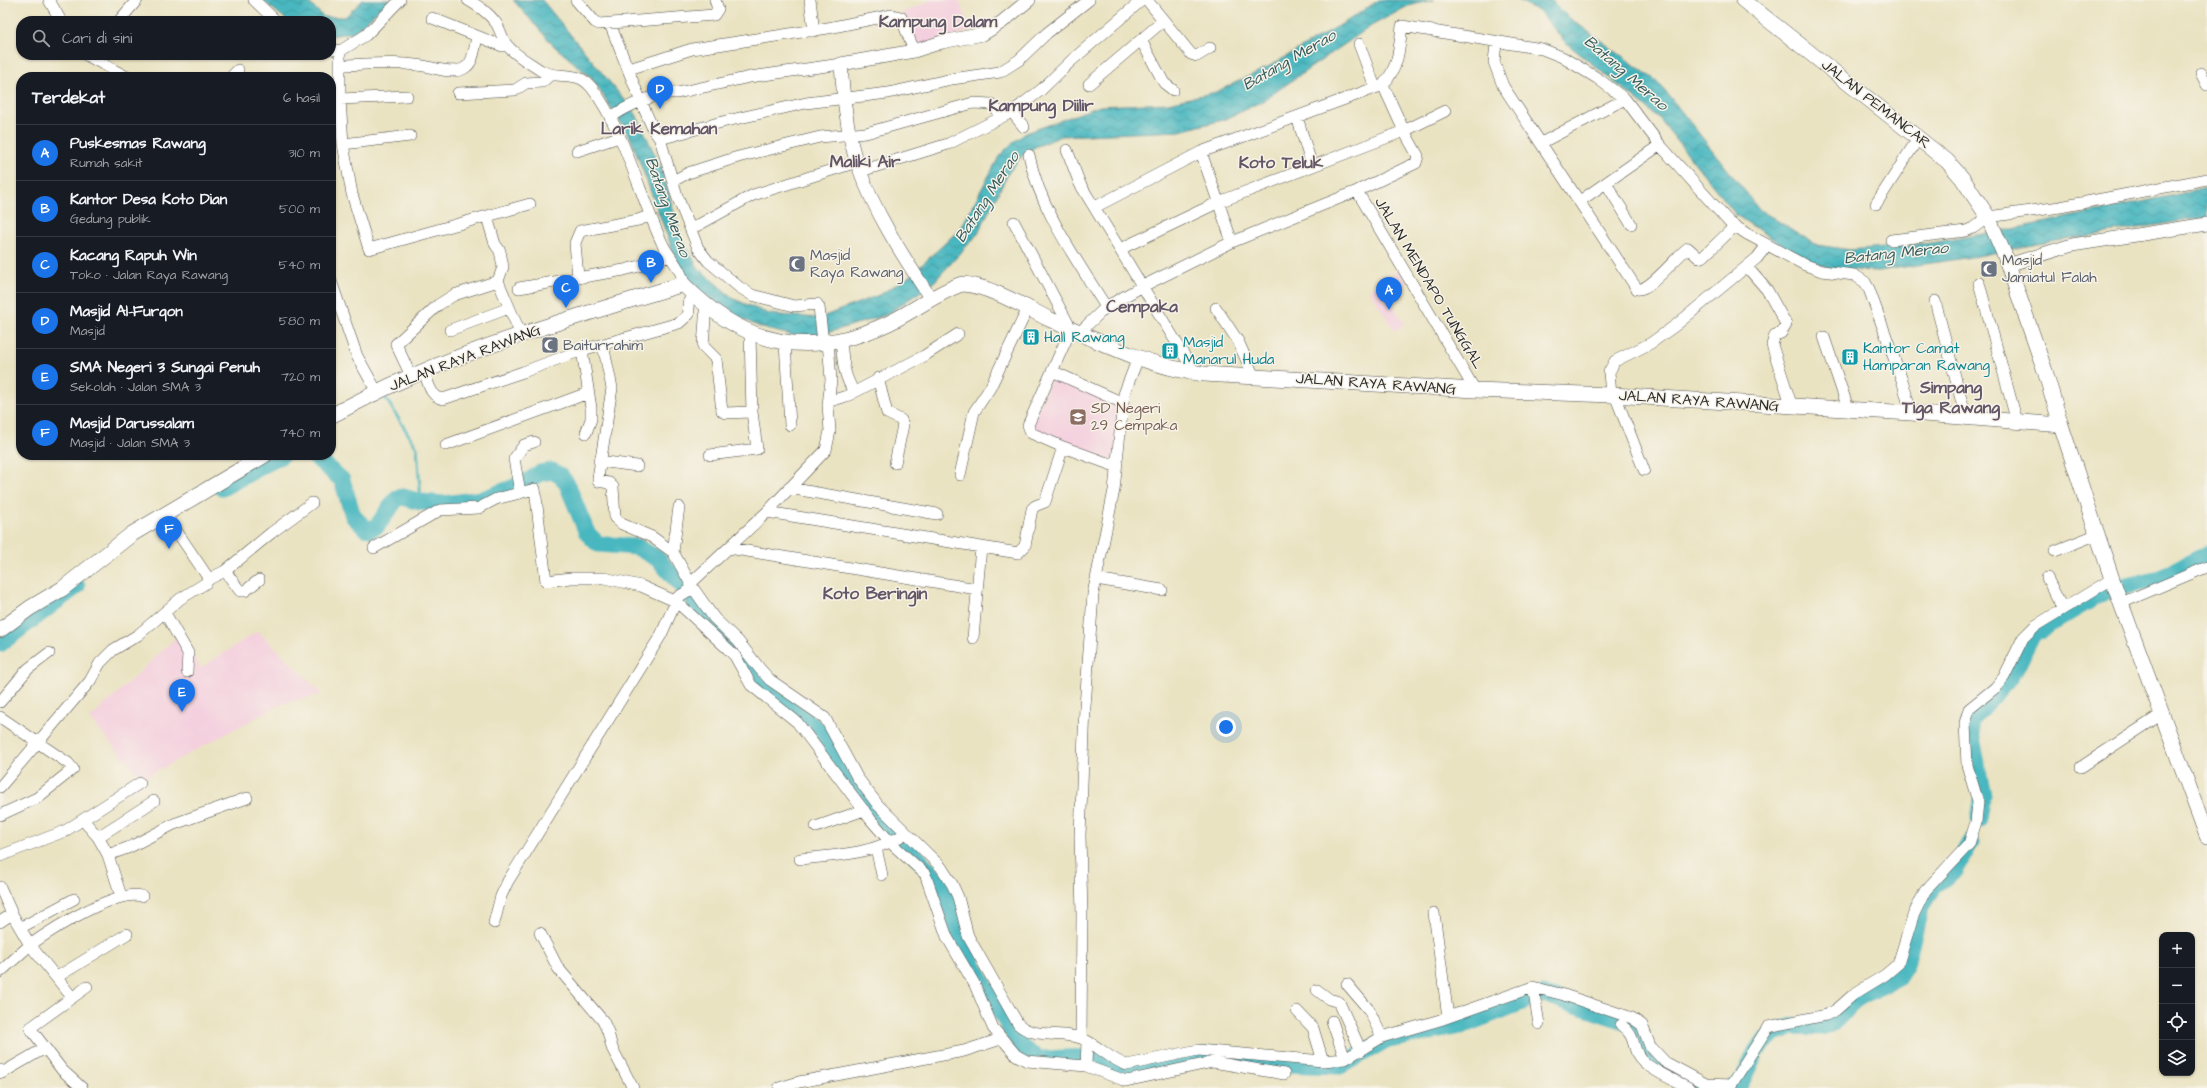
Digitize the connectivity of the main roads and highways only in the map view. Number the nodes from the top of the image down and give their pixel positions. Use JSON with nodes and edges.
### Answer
{"nodes":[{"id":1,"x":1743,"y":0,"type":"edge"},
{"id":2,"x":336,"y":413,"type":"edge"},
{"id":3,"x":2061,"y":425,"type":"junction"},
{"id":4,"x":257,"y":460,"type":"edge"},
{"id":5,"x":0,"y":630,"type":"edge"},
{"id":6,"x":2207,"y":836,"type":"edge"}],
"edges":[{"from":1,"to":3,"type":"main road","name":"JALAN PEMANCAR"},
{"from":2,"to":3,"type":"main road","name":"JALAN RAYA RAWANG"},
{"from":3,"to":6,"type":"main road","name":"JALAN PEMANCAR"},
{"from":4,"to":5,"type":"main road"}]}
